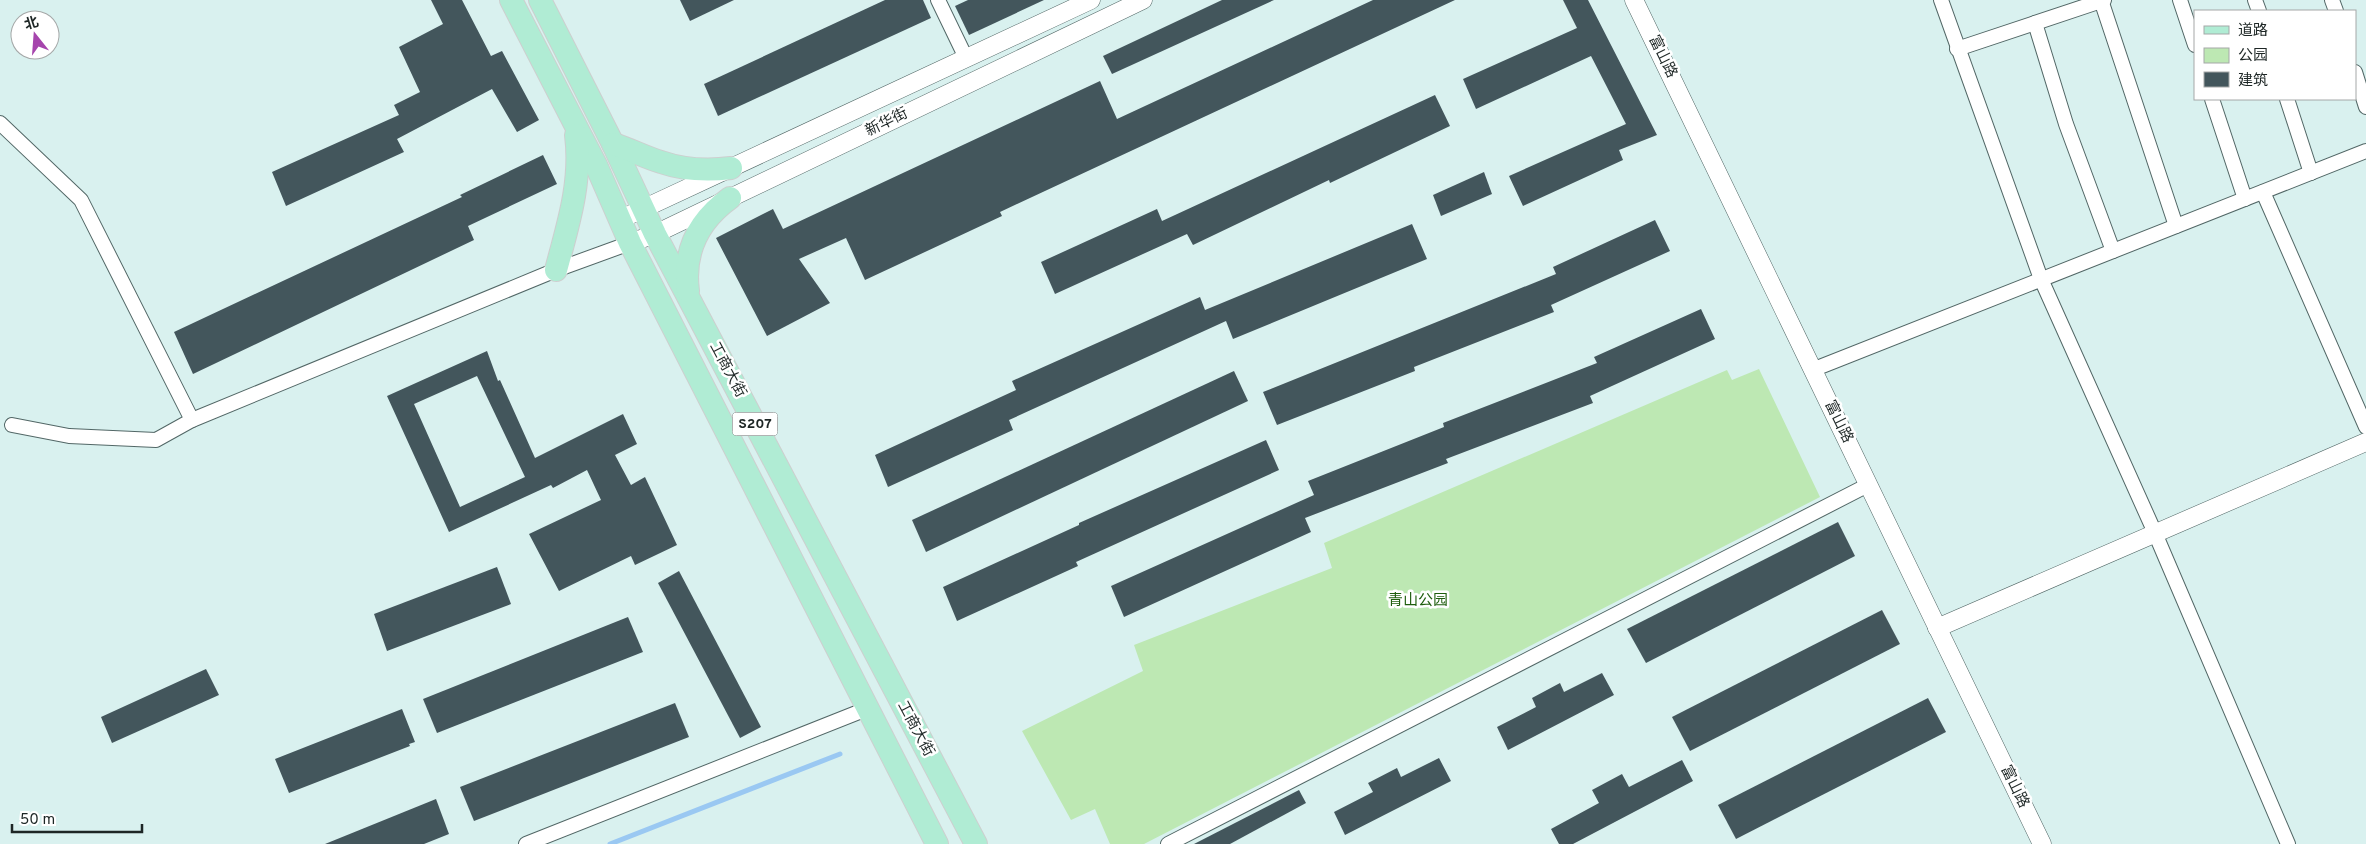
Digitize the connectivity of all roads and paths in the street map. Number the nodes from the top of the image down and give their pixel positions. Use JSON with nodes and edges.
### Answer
{"nodes":[{"id":1,"x":511,"y":0,"type":"edge"},
{"id":2,"x":540,"y":0,"type":"edge"},
{"id":3,"x":938,"y":0,"type":"edge"},
{"id":4,"x":1091,"y":0,"type":"edge"},
{"id":5,"x":1143,"y":0,"type":"edge"},
{"id":6,"x":1634,"y":0,"type":"edge"},
{"id":7,"x":1941,"y":0,"type":"edge"},
{"id":8,"x":2102,"y":0,"type":"edge"},
{"id":9,"x":2180,"y":0,"type":"edge"},
{"id":10,"x":2035,"y":23,"type":"junction"},
{"id":11,"x":2194,"y":42,"type":"edge"},
{"id":12,"x":1957,"y":49,"type":"junction"},
{"id":13,"x":966,"y":58,"type":"junction"},
{"id":14,"x":2356,"y":75,"type":"edge"},
{"id":15,"x":2212,"y":100,"type":"edge"},
{"id":16,"x":2287,"y":100,"type":"edge"},
{"id":17,"x":2366,"y":107,"type":"edge"},
{"id":18,"x":0,"y":122,"type":"edge"},
{"id":19,"x":575,"y":124,"type":"junction"},
{"id":20,"x":613,"y":144,"type":"junction"},
{"id":21,"x":2366,"y":151,"type":"edge"},
{"id":22,"x":731,"y":168,"type":"junction"},
{"id":23,"x":2311,"y":173,"type":"junction"},
{"id":24,"x":2263,"y":192,"type":"junction"},
{"id":25,"x":730,"y":198,"type":"junction"},
{"id":26,"x":2245,"y":199,"type":"junction"},
{"id":27,"x":643,"y":208,"type":"junction"},
{"id":28,"x":620,"y":220,"type":"junction"},
{"id":29,"x":2176,"y":226,"type":"junction"},
{"id":30,"x":656,"y":234,"type":"junction"},
{"id":31,"x":630,"y":243,"type":"junction"},
{"id":32,"x":2113,"y":251,"type":"junction"},
{"id":33,"x":556,"y":270,"type":"junction"},
{"id":34,"x":2041,"y":279,"type":"junction"},
{"id":35,"x":692,"y":304,"type":"junction"},
{"id":36,"x":1812,"y":370,"type":"junction"},
{"id":37,"x":192,"y":420,"type":"junction"},
{"id":38,"x":12,"y":425,"type":"dead end"},
{"id":39,"x":2366,"y":427,"type":"edge"},
{"id":40,"x":2366,"y":442,"type":"edge"},
{"id":41,"x":1868,"y":485,"type":"junction"},
{"id":42,"x":2155,"y":533,"type":"junction"},
{"id":43,"x":1938,"y":628,"type":"junction"},
{"id":44,"x":869,"y":708,"type":"junction"},
{"id":45,"x":526,"y":844,"type":"edge"},
{"id":46,"x":937,"y":844,"type":"edge"},
{"id":47,"x":976,"y":844,"type":"edge"},
{"id":48,"x":1168,"y":844,"type":"edge"},
{"id":49,"x":2042,"y":844,"type":"edge"},
{"id":50,"x":2288,"y":844,"type":"edge"}],
"edges":[{"from":1,"to":19,"type":"main road","name":"工商大街","number":"S207"},
{"from":2,"to":20,"type":"main road","name":"工商大街","number":"S207"},
{"from":3,"to":13,"type":"street"},
{"from":4,"to":13,"type":"street","name":"新华街"},
{"from":5,"to":25,"type":"street","name":"新华街"},
{"from":6,"to":36,"type":"street","name":"富山路"},
{"from":7,"to":12,"type":"street"},
{"from":8,"to":10,"type":"street"},
{"from":8,"to":29,"type":"street"},
{"from":9,"to":11,"type":"street"},
{"from":10,"to":12,"type":"street"},
{"from":10,"to":32,"type":"street"},
{"from":12,"to":34,"type":"street"},
{"from":13,"to":22,"type":"street","name":"新华街"},
{"from":14,"to":17,"type":"street"},
{"from":15,"to":26,"type":"street"},
{"from":16,"to":23,"type":"street"},
{"from":18,"to":37,"type":"street"},
{"from":19,"to":28,"type":"main road","name":"工商大街","number":"S207"},
{"from":19,"to":33,"type":"main road"},
{"from":20,"to":22,"type":"main road"},
{"from":20,"to":27,"type":"main road","name":"工商大街","number":"S207"},
{"from":21,"to":23,"type":"street"},
{"from":22,"to":27,"type":"street","name":"新华街"},
{"from":23,"to":24,"type":"street"},
{"from":24,"to":26,"type":"street"},
{"from":24,"to":39,"type":"street"},
{"from":25,"to":30,"type":"street","name":"新华街"},
{"from":25,"to":35,"type":"main road"},
{"from":26,"to":29,"type":"street"},
{"from":27,"to":28,"type":"street","name":"新华街"},
{"from":27,"to":30,"type":"main road","name":"工商大街","number":"S207"},
{"from":28,"to":31,"type":"main road","name":"工商大街","number":"S207"},
{"from":29,"to":32,"type":"street"},
{"from":30,"to":31,"type":"street","name":"新华街"},
{"from":30,"to":35,"type":"main road","name":"工商大街","number":"S207"},
{"from":31,"to":33,"type":"street"},
{"from":31,"to":44,"type":"main road","name":"工商大街","number":"S207"},
{"from":32,"to":34,"type":"street"},
{"from":33,"to":37,"type":"street"},
{"from":34,"to":36,"type":"street"},
{"from":34,"to":42,"type":"street"},
{"from":35,"to":47,"type":"main road","name":"工商大街","number":"S207"},
{"from":36,"to":41,"type":"street","name":"富山路"},
{"from":37,"to":38,"type":"street"},
{"from":40,"to":42,"type":"street"},
{"from":41,"to":43,"type":"street","name":"富山路"},
{"from":41,"to":48,"type":"street"},
{"from":42,"to":43,"type":"street"},
{"from":42,"to":50,"type":"street"},
{"from":43,"to":49,"type":"street","name":"富山路"},
{"from":44,"to":45,"type":"street"},
{"from":44,"to":46,"type":"main road","name":"工商大街","number":"S207"}]}
